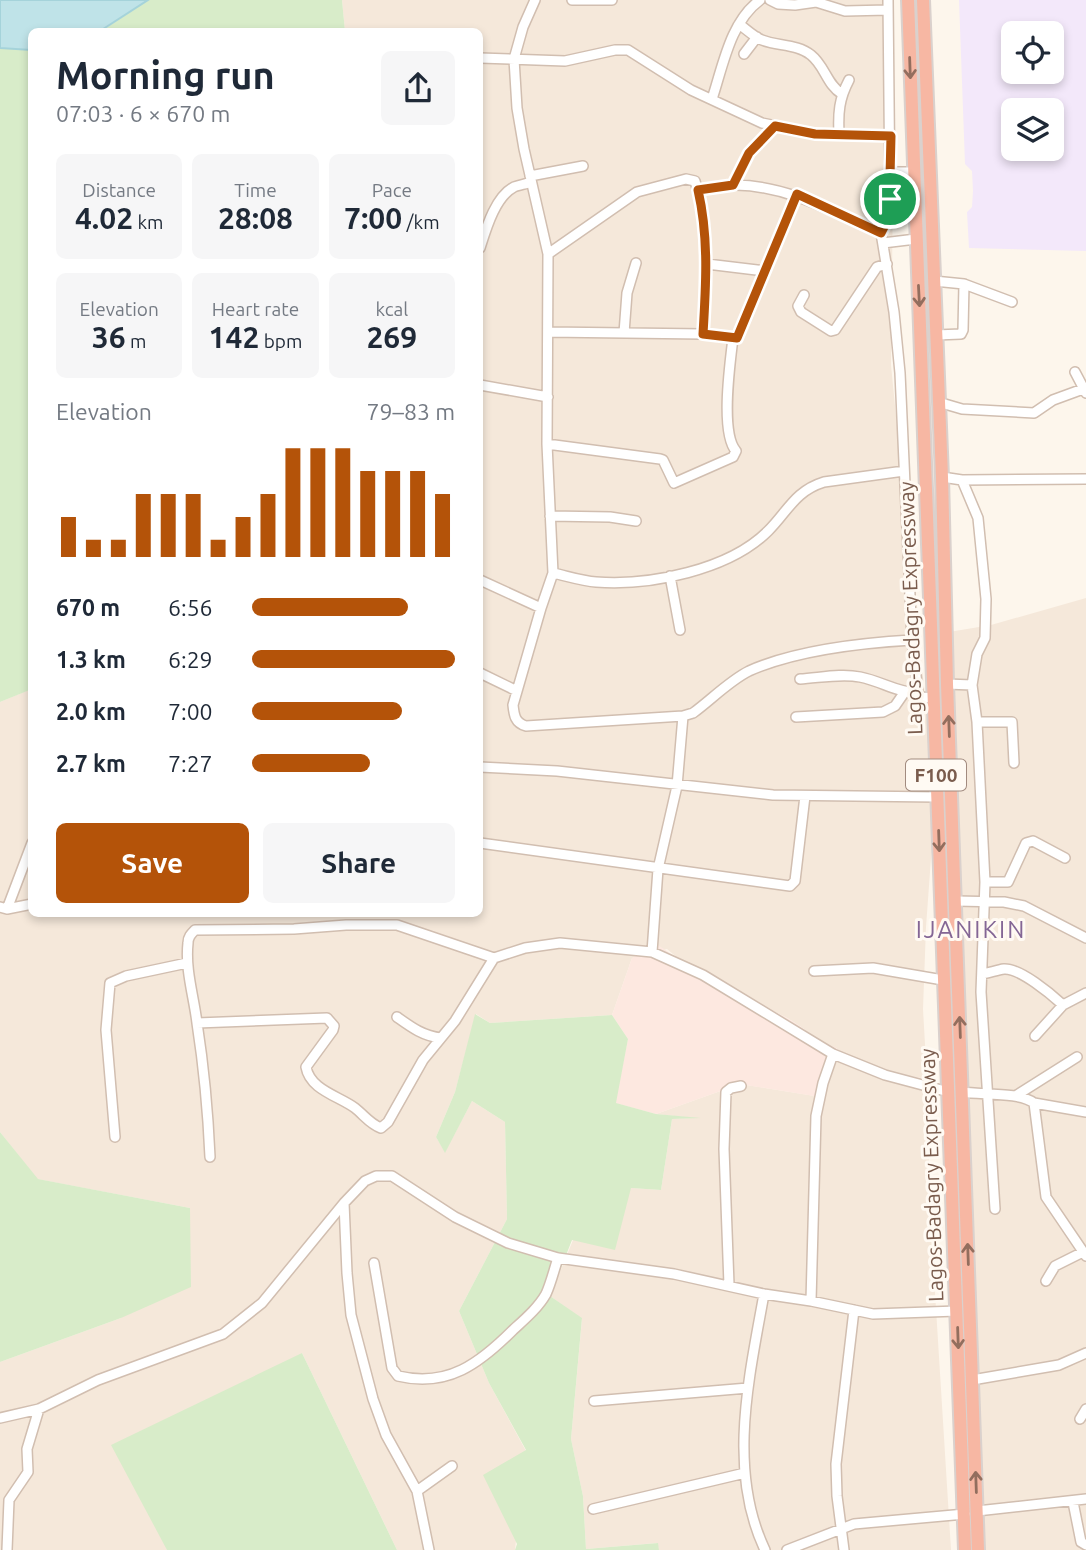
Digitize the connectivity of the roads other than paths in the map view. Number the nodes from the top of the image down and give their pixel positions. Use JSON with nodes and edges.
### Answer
{"nodes":[{"id":1,"x":535,"y":0,"type":"edge"},
{"id":2,"x":572,"y":0,"type":"edge"},
{"id":3,"x":612,"y":0,"type":"edge"},
{"id":4,"x":770,"y":0,"type":"edge"},
{"id":5,"x":908,"y":0,"type":"edge"},
{"id":6,"x":923,"y":0,"type":"edge"},
{"id":7,"x":753,"y":1,"type":"edge"},
{"id":8,"x":888,"y":5,"type":"edge"},
{"id":9,"x":739,"y":24,"type":"junction"},
{"id":10,"x":757,"y":37,"type":"junction"},
{"id":11,"x":744,"y":54,"type":"dead end"},
{"id":12,"x":483,"y":58,"type":"edge"},
{"id":13,"x":514,"y":59,"type":"junction"},
{"id":14,"x":849,"y":80,"type":"dead end"},
{"id":15,"x":842,"y":94,"type":"junction"},
{"id":16,"x":712,"y":99,"type":"junction"},
{"id":17,"x":775,"y":126,"type":"junction"},
{"id":18,"x":839,"y":133,"type":"junction"},
{"id":19,"x":891,"y":136,"type":"junction"},
{"id":20,"x":583,"y":166,"type":"dead end"},
{"id":21,"x":890,"y":172,"type":"junction"},
{"id":22,"x":914,"y":172,"type":"junction"},
{"id":23,"x":531,"y":179,"type":"junction"},
{"id":24,"x":733,"y":185,"type":"junction"},
{"id":25,"x":698,"y":190,"type":"junction"},
{"id":26,"x":797,"y":194,"type":"junction"},
{"id":27,"x":483,"y":238,"type":"edge"},
{"id":28,"x":882,"y":238,"type":"junction"},
{"id":29,"x":916,"y":239,"type":"junction"},
{"id":30,"x":548,"y":254,"type":"junction"},
{"id":31,"x":636,"y":263,"type":"dead end"},
{"id":32,"x":707,"y":264,"type":"junction"},
{"id":33,"x":887,"y":264,"type":"junction"},
{"id":34,"x":765,"y":271,"type":"junction"},
{"id":35,"x":934,"y":281,"type":"junction"},
{"id":36,"x":964,"y":284,"type":"junction"},
{"id":37,"x":804,"y":295,"type":"dead end"},
{"id":38,"x":1012,"y":302,"type":"dead end"},
{"id":39,"x":548,"y":332,"type":"junction"},
{"id":40,"x":624,"y":333,"type":"junction"},
{"id":41,"x":703,"y":334,"type":"junction"},
{"id":42,"x":936,"y":335,"type":"junction"},
{"id":43,"x":733,"y":338,"type":"junction"},
{"id":44,"x":1075,"y":372,"type":"dead end"},
{"id":45,"x":483,"y":386,"type":"edge"},
{"id":46,"x":1084,"y":391,"type":"edge"},
{"id":47,"x":548,"y":397,"type":"junction"},
{"id":48,"x":938,"y":402,"type":"junction"},
{"id":49,"x":547,"y":444,"type":"junction"},
{"id":50,"x":904,"y":471,"type":"junction"},
{"id":51,"x":942,"y":477,"type":"junction"},
{"id":52,"x":1086,"y":479,"type":"edge"},
{"id":53,"x":962,"y":480,"type":"junction"},
{"id":54,"x":551,"y":516,"type":"junction"},
{"id":55,"x":636,"y":520,"type":"dead end"},
{"id":56,"x":553,"y":573,"type":"junction"},
{"id":57,"x":670,"y":576,"type":"junction"},
{"id":58,"x":483,"y":581,"type":"edge"},
{"id":59,"x":541,"y":608,"type":"junction"},
{"id":60,"x":680,"y":629,"type":"dead end"},
{"id":61,"x":912,"y":640,"type":"junction"},
{"id":62,"x":483,"y":674,"type":"edge"},
{"id":63,"x":800,"y":679,"type":"dead end"},
{"id":64,"x":947,"y":684,"type":"junction"},
{"id":65,"x":972,"y":685,"type":"junction"},
{"id":66,"x":517,"y":691,"type":"junction"},
{"id":67,"x":904,"y":693,"type":"junction"},
{"id":68,"x":918,"y":693,"type":"junction"},
{"id":69,"x":933,"y":698,"type":"junction"},
{"id":70,"x":683,"y":716,"type":"junction"},
{"id":71,"x":796,"y":717,"type":"dead end"},
{"id":72,"x":977,"y":722,"type":"junction"},
{"id":73,"x":1014,"y":763,"type":"dead end"},
{"id":74,"x":483,"y":767,"type":"edge"},
{"id":75,"x":677,"y":786,"type":"junction"},
{"id":76,"x":805,"y":796,"type":"junction"},
{"id":77,"x":937,"y":797,"type":"junction"},
{"id":78,"x":483,"y":843,"type":"edge"},
{"id":79,"x":28,"y":852,"type":"edge"},
{"id":80,"x":1065,"y":858,"type":"dead end"},
{"id":81,"x":659,"y":869,"type":"junction"},
{"id":82,"x":985,"y":882,"type":"junction"},
{"id":83,"x":956,"y":901,"type":"junction"},
{"id":84,"x":983,"y":903,"type":"junction"},
{"id":85,"x":28,"y":905,"type":"edge"},
{"id":86,"x":4,"y":908,"type":"edge"},
{"id":87,"x":1086,"y":938,"type":"edge"},
{"id":88,"x":652,"y":951,"type":"junction"},
{"id":89,"x":494,"y":958,"type":"junction"},
{"id":90,"x":187,"y":963,"type":"junction"},
{"id":91,"x":814,"y":971,"type":"dead end"},
{"id":92,"x":982,"y":974,"type":"junction"},
{"id":93,"x":943,"y":980,"type":"junction"},
{"id":94,"x":1086,"y":993,"type":"edge"},
{"id":95,"x":1063,"y":1005,"type":"junction"},
{"id":96,"x":397,"y":1017,"type":"dead end"},
{"id":97,"x":197,"y":1023,"type":"junction"},
{"id":98,"x":1035,"y":1036,"type":"dead end"},
{"id":99,"x":441,"y":1038,"type":"junction"},
{"id":100,"x":833,"y":1054,"type":"junction"},
{"id":101,"x":1077,"y":1057,"type":"dead end"},
{"id":102,"x":741,"y":1086,"type":"dead end"},
{"id":103,"x":955,"y":1092,"type":"junction"},
{"id":104,"x":1017,"y":1095,"type":"junction"},
{"id":105,"x":987,"y":1096,"type":"junction"},
{"id":106,"x":1034,"y":1103,"type":"junction"},
{"id":107,"x":1086,"y":1112,"type":"edge"},
{"id":108,"x":115,"y":1138,"type":"dead end"},
{"id":109,"x":210,"y":1157,"type":"dead end"},
{"id":110,"x":344,"y":1203,"type":"junction"},
{"id":111,"x":995,"y":1209,"type":"dead end"},
{"id":112,"x":1084,"y":1254,"type":"edge"},
{"id":113,"x":558,"y":1258,"type":"junction"},
{"id":114,"x":374,"y":1262,"type":"dead end"},
{"id":115,"x":1046,"y":1281,"type":"dead end"},
{"id":116,"x":729,"y":1285,"type":"junction"},
{"id":117,"x":764,"y":1294,"type":"junction"},
{"id":118,"x":811,"y":1301,"type":"junction"},
{"id":119,"x":854,"y":1310,"type":"junction"},
{"id":120,"x":957,"y":1311,"type":"junction"},
{"id":121,"x":1086,"y":1353,"type":"edge"},
{"id":122,"x":972,"y":1380,"type":"junction"},
{"id":123,"x":748,"y":1388,"type":"junction"},
{"id":124,"x":594,"y":1401,"type":"dead end"},
{"id":125,"x":39,"y":1409,"type":"junction"},
{"id":126,"x":1086,"y":1409,"type":"edge"},
{"id":127,"x":0,"y":1418,"type":"edge"},
{"id":128,"x":1080,"y":1419,"type":"dead end"},
{"id":129,"x":453,"y":1466,"type":"dead end"},
{"id":130,"x":745,"y":1473,"type":"junction"},
{"id":131,"x":417,"y":1491,"type":"junction"},
{"id":132,"x":1086,"y":1499,"type":"edge"},
{"id":133,"x":1073,"y":1502,"type":"junction"},
{"id":134,"x":593,"y":1509,"type":"dead end"},
{"id":135,"x":971,"y":1512,"type":"junction"},
{"id":136,"x":841,"y":1528,"type":"junction"},
{"id":137,"x":1084,"y":1546,"type":"edge"},
{"id":138,"x":7,"y":1550,"type":"edge"},
{"id":139,"x":429,"y":1550,"type":"edge"},
{"id":140,"x":765,"y":1550,"type":"edge"},
{"id":141,"x":787,"y":1550,"type":"edge"},
{"id":142,"x":844,"y":1550,"type":"edge"},
{"id":143,"x":965,"y":1550,"type":"edge"},
{"id":144,"x":978,"y":1550,"type":"edge"}],
"edges":[{"from":1,"to":13,"type":"street"},
{"from":2,"to":3,"type":"street"},
{"from":4,"to":8,"type":"street"},
{"from":5,"to":22,"type":"highway","name":"Lagos-Badagry Expressway","number":"F100","one_way":true},
{"from":6,"to":35,"type":"highway","name":"Lagos-Badagry Expressway","number":"F100"},
{"from":7,"to":9,"type":"street"},
{"from":8,"to":19,"type":"street"},
{"from":9,"to":10,"type":"street"},
{"from":9,"to":16,"type":"street"},
{"from":10,"to":11,"type":"street"},
{"from":10,"to":15,"type":"street"},
{"from":12,"to":13,"type":"street"},
{"from":13,"to":16,"type":"street"},
{"from":13,"to":23,"type":"street"},
{"from":14,"to":15,"type":"street"},
{"from":15,"to":18,"type":"street"},
{"from":16,"to":17,"type":"street"},
{"from":17,"to":18,"type":"street"},
{"from":17,"to":24,"type":"street"},
{"from":18,"to":19,"type":"street"},
{"from":19,"to":21,"type":"street"},
{"from":20,"to":23,"type":"street"},
{"from":21,"to":22,"type":"street"},
{"from":21,"to":28,"type":"street"},
{"from":22,"to":29,"type":"highway","name":"Lagos-Badagry Expressway","number":"F100"},
{"from":23,"to":27,"type":"street"},
{"from":23,"to":30,"type":"street"},
{"from":24,"to":25,"type":"street"},
{"from":24,"to":26,"type":"street"},
{"from":25,"to":30,"type":"street"},
{"from":25,"to":32,"type":"street"},
{"from":26,"to":28,"type":"street"},
{"from":26,"to":34,"type":"street"},
{"from":28,"to":29,"type":"street"},
{"from":28,"to":33,"type":"street"},
{"from":29,"to":69,"type":"highway","name":"Lagos-Badagry Expressway","number":"F100","one_way":true},
{"from":30,"to":39,"type":"street"},
{"from":31,"to":40,"type":"street"},
{"from":32,"to":34,"type":"street"},
{"from":32,"to":41,"type":"street"},
{"from":33,"to":37,"type":"street"},
{"from":33,"to":50,"type":"street"},
{"from":34,"to":43,"type":"street"},
{"from":35,"to":36,"type":"street"},
{"from":35,"to":42,"type":"highway","name":"Lagos-Badagry Expressway","number":"F100"},
{"from":36,"to":38,"type":"street"},
{"from":36,"to":42,"type":"street"},
{"from":39,"to":40,"type":"street"},
{"from":39,"to":47,"type":"street"},
{"from":40,"to":41,"type":"street"},
{"from":41,"to":43,"type":"street"},
{"from":42,"to":48,"type":"highway","name":"Lagos-Badagry Expressway","number":"F100"},
{"from":43,"to":49,"type":"street"},
{"from":44,"to":46,"type":"street"},
{"from":45,"to":47,"type":"street"},
{"from":46,"to":48,"type":"street"},
{"from":47,"to":49,"type":"street"},
{"from":48,"to":51,"type":"highway","name":"Lagos-Badagry Expressway","number":"F100"},
{"from":49,"to":54,"type":"street"},
{"from":50,"to":57,"type":"street"},
{"from":50,"to":61,"type":"street"},
{"from":51,"to":53,"type":"street"},
{"from":51,"to":64,"type":"highway","name":"Lagos-Badagry Expressway","number":"F100"},
{"from":52,"to":53,"type":"street"},
{"from":53,"to":65,"type":"street"},
{"from":54,"to":55,"type":"street"},
{"from":54,"to":56,"type":"street"},
{"from":56,"to":57,"type":"street"},
{"from":56,"to":59,"type":"street"},
{"from":57,"to":60,"type":"street"},
{"from":58,"to":59,"type":"street"},
{"from":59,"to":66,"type":"street"},
{"from":61,"to":68,"type":"street"},
{"from":61,"to":70,"type":"street"},
{"from":62,"to":66,"type":"street"},
{"from":63,"to":67,"type":"street"},
{"from":64,"to":65,"type":"street"},
{"from":83,"to":64,"type":"highway","name":"Lagos-Badagry Expressway","number":"F100","one_way":true},
{"from":65,"to":72,"type":"street"},
{"from":66,"to":70,"type":"street"},
{"from":67,"to":68,"type":"street"},
{"from":67,"to":71,"type":"street"},
{"from":68,"to":69,"type":"street"},
{"from":69,"to":77,"type":"highway","name":"Lagos-Badagry Expressway","number":"F100"},
{"from":70,"to":75,"type":"street"},
{"from":72,"to":73,"type":"street"},
{"from":72,"to":82,"type":"street"},
{"from":74,"to":75,"type":"street"},
{"from":75,"to":76,"type":"street"},
{"from":75,"to":81,"type":"street"},
{"from":76,"to":77,"type":"street"},
{"from":76,"to":81,"type":"street"},
{"from":77,"to":93,"type":"highway","name":"Lagos-Badagry Expressway","number":"F100","one_way":true},
{"from":78,"to":81,"type":"street"},
{"from":79,"to":86,"type":"street"},
{"from":80,"to":82,"type":"street"},
{"from":81,"to":88,"type":"street"},
{"from":82,"to":84,"type":"street"},
{"from":83,"to":84,"type":"street"},
{"from":103,"to":83,"type":"highway","name":"Lagos-Badagry Expressway","number":"F100","one_way":true},
{"from":84,"to":87,"type":"street"},
{"from":84,"to":92,"type":"street"},
{"from":85,"to":86,"type":"street"},
{"from":88,"to":89,"type":"street"},
{"from":88,"to":100,"type":"street"},
{"from":89,"to":90,"type":"street"},
{"from":89,"to":99,"type":"street"},
{"from":90,"to":97,"type":"street"},
{"from":90,"to":108,"type":"street"},
{"from":91,"to":93,"type":"street"},
{"from":92,"to":95,"type":"street"},
{"from":92,"to":105,"type":"street"},
{"from":93,"to":103,"type":"highway","name":"Lagos-Badagry Expressway","number":"F100"},
{"from":94,"to":95,"type":"street"},
{"from":95,"to":98,"type":"street"},
{"from":96,"to":99,"type":"street"},
{"from":97,"to":99,"type":"street"},
{"from":97,"to":109,"type":"street"},
{"from":100,"to":103,"type":"street"},
{"from":100,"to":118,"type":"street"},
{"from":101,"to":104,"type":"street"},
{"from":102,"to":116,"type":"street"},
{"from":103,"to":105,"type":"street"},
{"from":103,"to":120,"type":"highway","name":"Lagos-Badagry Expressway","number":"F100"},
{"from":122,"to":103,"type":"highway","name":"Lagos-Badagry Expressway","number":"F100","one_way":true},
{"from":104,"to":105,"type":"street"},
{"from":104,"to":106,"type":"street"},
{"from":105,"to":111,"type":"street"},
{"from":106,"to":107,"type":"street"},
{"from":106,"to":112,"type":"street"},
{"from":110,"to":113,"type":"street"},
{"from":110,"to":125,"type":"street"},
{"from":110,"to":131,"type":"street"},
{"from":112,"to":115,"type":"street"},
{"from":113,"to":114,"type":"street"},
{"from":113,"to":116,"type":"street"},
{"from":116,"to":117,"type":"street"},
{"from":117,"to":118,"type":"street"},
{"from":117,"to":123,"type":"street"},
{"from":118,"to":119,"type":"street"},
{"from":119,"to":120,"type":"street"},
{"from":119,"to":136,"type":"street"},
{"from":120,"to":135,"type":"highway","name":"Lagos-Badagry Expressway","number":"F100","one_way":true},
{"from":121,"to":122,"type":"street"},
{"from":135,"to":122,"type":"highway","name":"Lagos-Badagry Expressway","number":"F100","one_way":true},
{"from":123,"to":124,"type":"street"},
{"from":123,"to":130,"type":"street"},
{"from":125,"to":127,"type":"street"},
{"from":125,"to":138,"type":"street"},
{"from":126,"to":128,"type":"street"},
{"from":129,"to":131,"type":"street"},
{"from":130,"to":134,"type":"street"},
{"from":130,"to":140,"type":"street"},
{"from":131,"to":139,"type":"street"},
{"from":132,"to":133,"type":"street"},
{"from":133,"to":135,"type":"street"},
{"from":133,"to":137,"type":"street"},
{"from":135,"to":136,"type":"street"},
{"from":135,"to":143,"type":"highway","name":"Lagos-Badagry Expressway","number":"F100"},
{"from":135,"to":144,"type":"highway","name":"Lagos-Badagry Expressway","number":"F100"},
{"from":136,"to":141,"type":"street"},
{"from":136,"to":142,"type":"street"}]}
